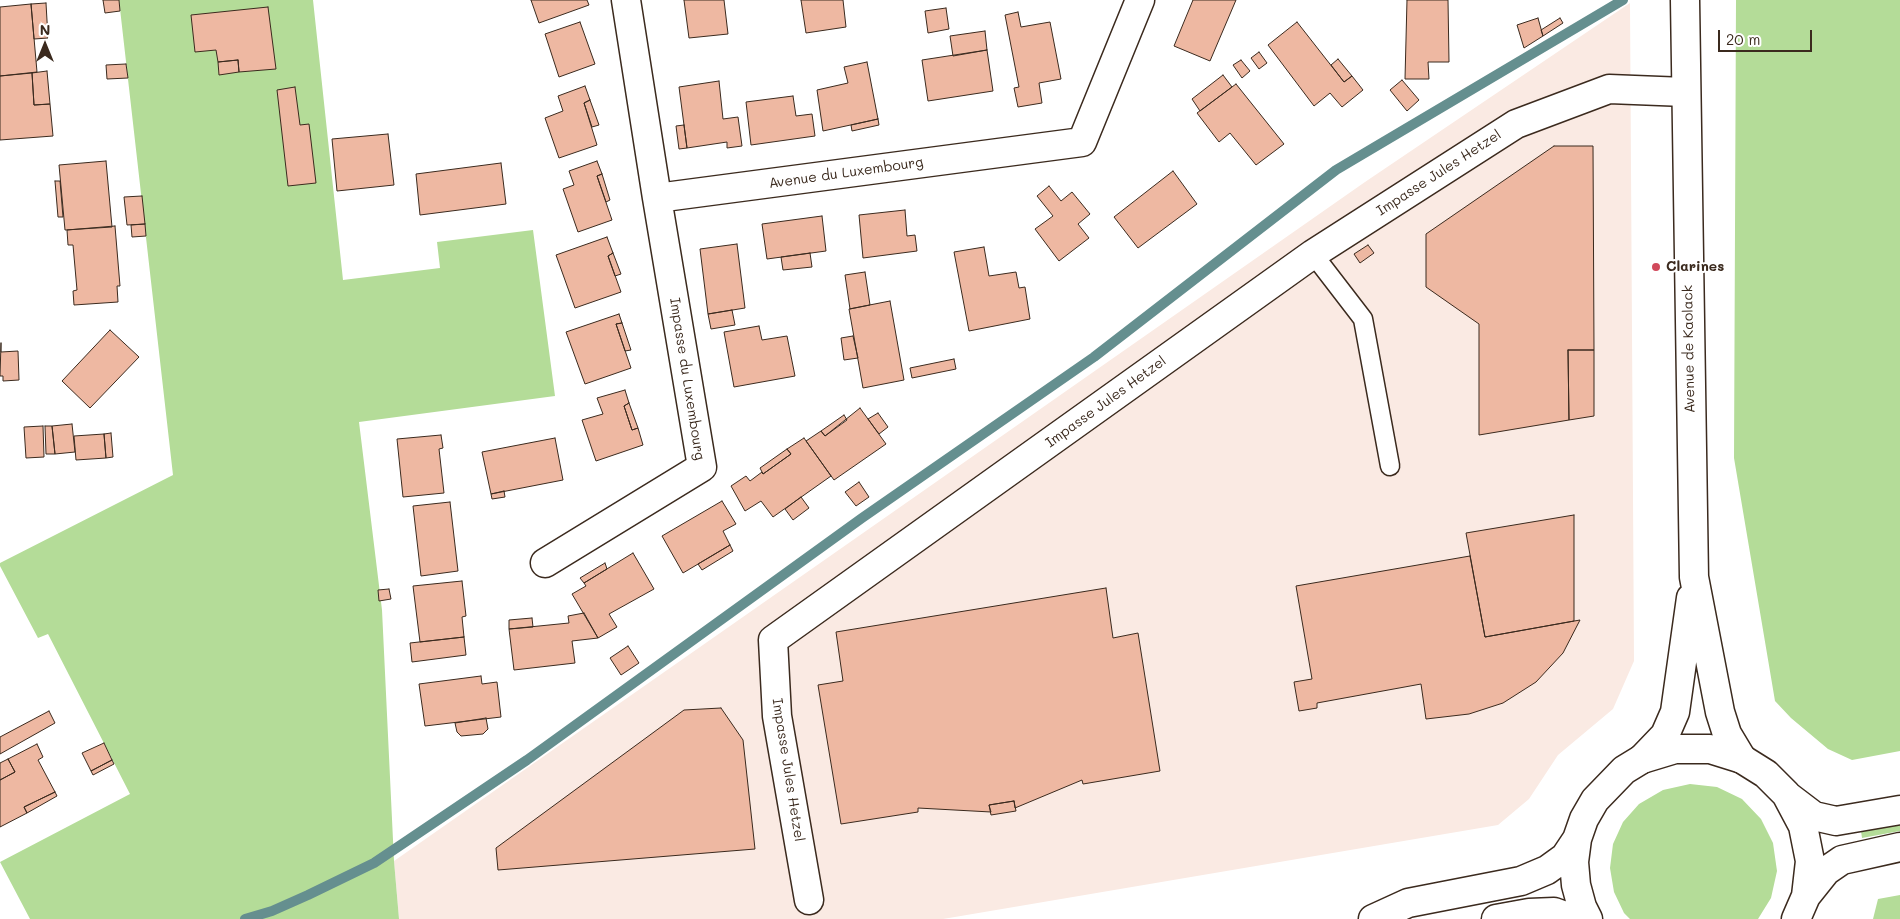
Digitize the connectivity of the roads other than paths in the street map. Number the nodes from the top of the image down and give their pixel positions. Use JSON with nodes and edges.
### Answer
{"nodes":[{"id":1,"x":626,"y":0,"type":"edge"},
{"id":2,"x":1140,"y":0,"type":"edge"},
{"id":3,"x":1684,"y":0,"type":"edge"},
{"id":4,"x":1686,"y":92,"type":"junction"},
{"id":5,"x":657,"y":198,"type":"junction"},
{"id":6,"x":1313,"y":254,"type":"junction"},
{"id":7,"x":1390,"y":466,"type":"dead end"},
{"id":8,"x":545,"y":563,"type":"dead end"},
{"id":9,"x":1694,"y":577,"type":"junction"},
{"id":10,"x":1642,"y":759,"type":"junction"},
{"id":11,"x":1742,"y":759,"type":"junction"},
{"id":12,"x":1786,"y":794,"type":"junction"},
{"id":13,"x":1900,"y":810,"type":"edge"},
{"id":14,"x":1577,"y":839,"type":"junction"},
{"id":15,"x":1900,"y":847,"type":"edge"},
{"id":16,"x":810,"y":900,"type":"dead end"},
{"id":17,"x":1801,"y":908,"type":"edge"},
{"id":18,"x":1374,"y":919,"type":"edge"},
{"id":19,"x":1496,"y":919,"type":"edge"},
{"id":20,"x":1573,"y":919,"type":"edge"},
{"id":21,"x":1588,"y":919,"type":"edge"}],
"edges":[{"from":1,"to":5,"type":"street"},
{"from":2,"to":5,"type":"street","name":"Avenue du Luxembourg"},
{"from":3,"to":4,"type":"street","name":"Avenue de Kaolack"},
{"from":4,"to":6,"type":"street","name":"Impasse Jules Hetzel"},
{"from":4,"to":9,"type":"street","name":"Avenue de Kaolack"},
{"from":5,"to":8,"type":"street","name":"Impasse du Luxembourg"},
{"from":6,"to":7,"type":"lane"},
{"from":6,"to":16,"type":"street","name":"Impasse Jules Hetzel"},
{"from":9,"to":10,"type":"street","name":"Avenue de Kaolack"},
{"from":9,"to":11,"type":"street","name":"Avenue de Kaolack"},
{"from":10,"to":11,"type":"street"},
{"from":10,"to":14,"type":"street"},
{"from":11,"to":12,"type":"street"},
{"from":12,"to":13,"type":"street"},
{"from":12,"to":17,"type":"street"},
{"from":14,"to":18,"type":"street"},
{"from":14,"to":21,"type":"street"},
{"from":15,"to":17,"type":"street"},
{"from":19,"to":20,"type":"street"}]}
